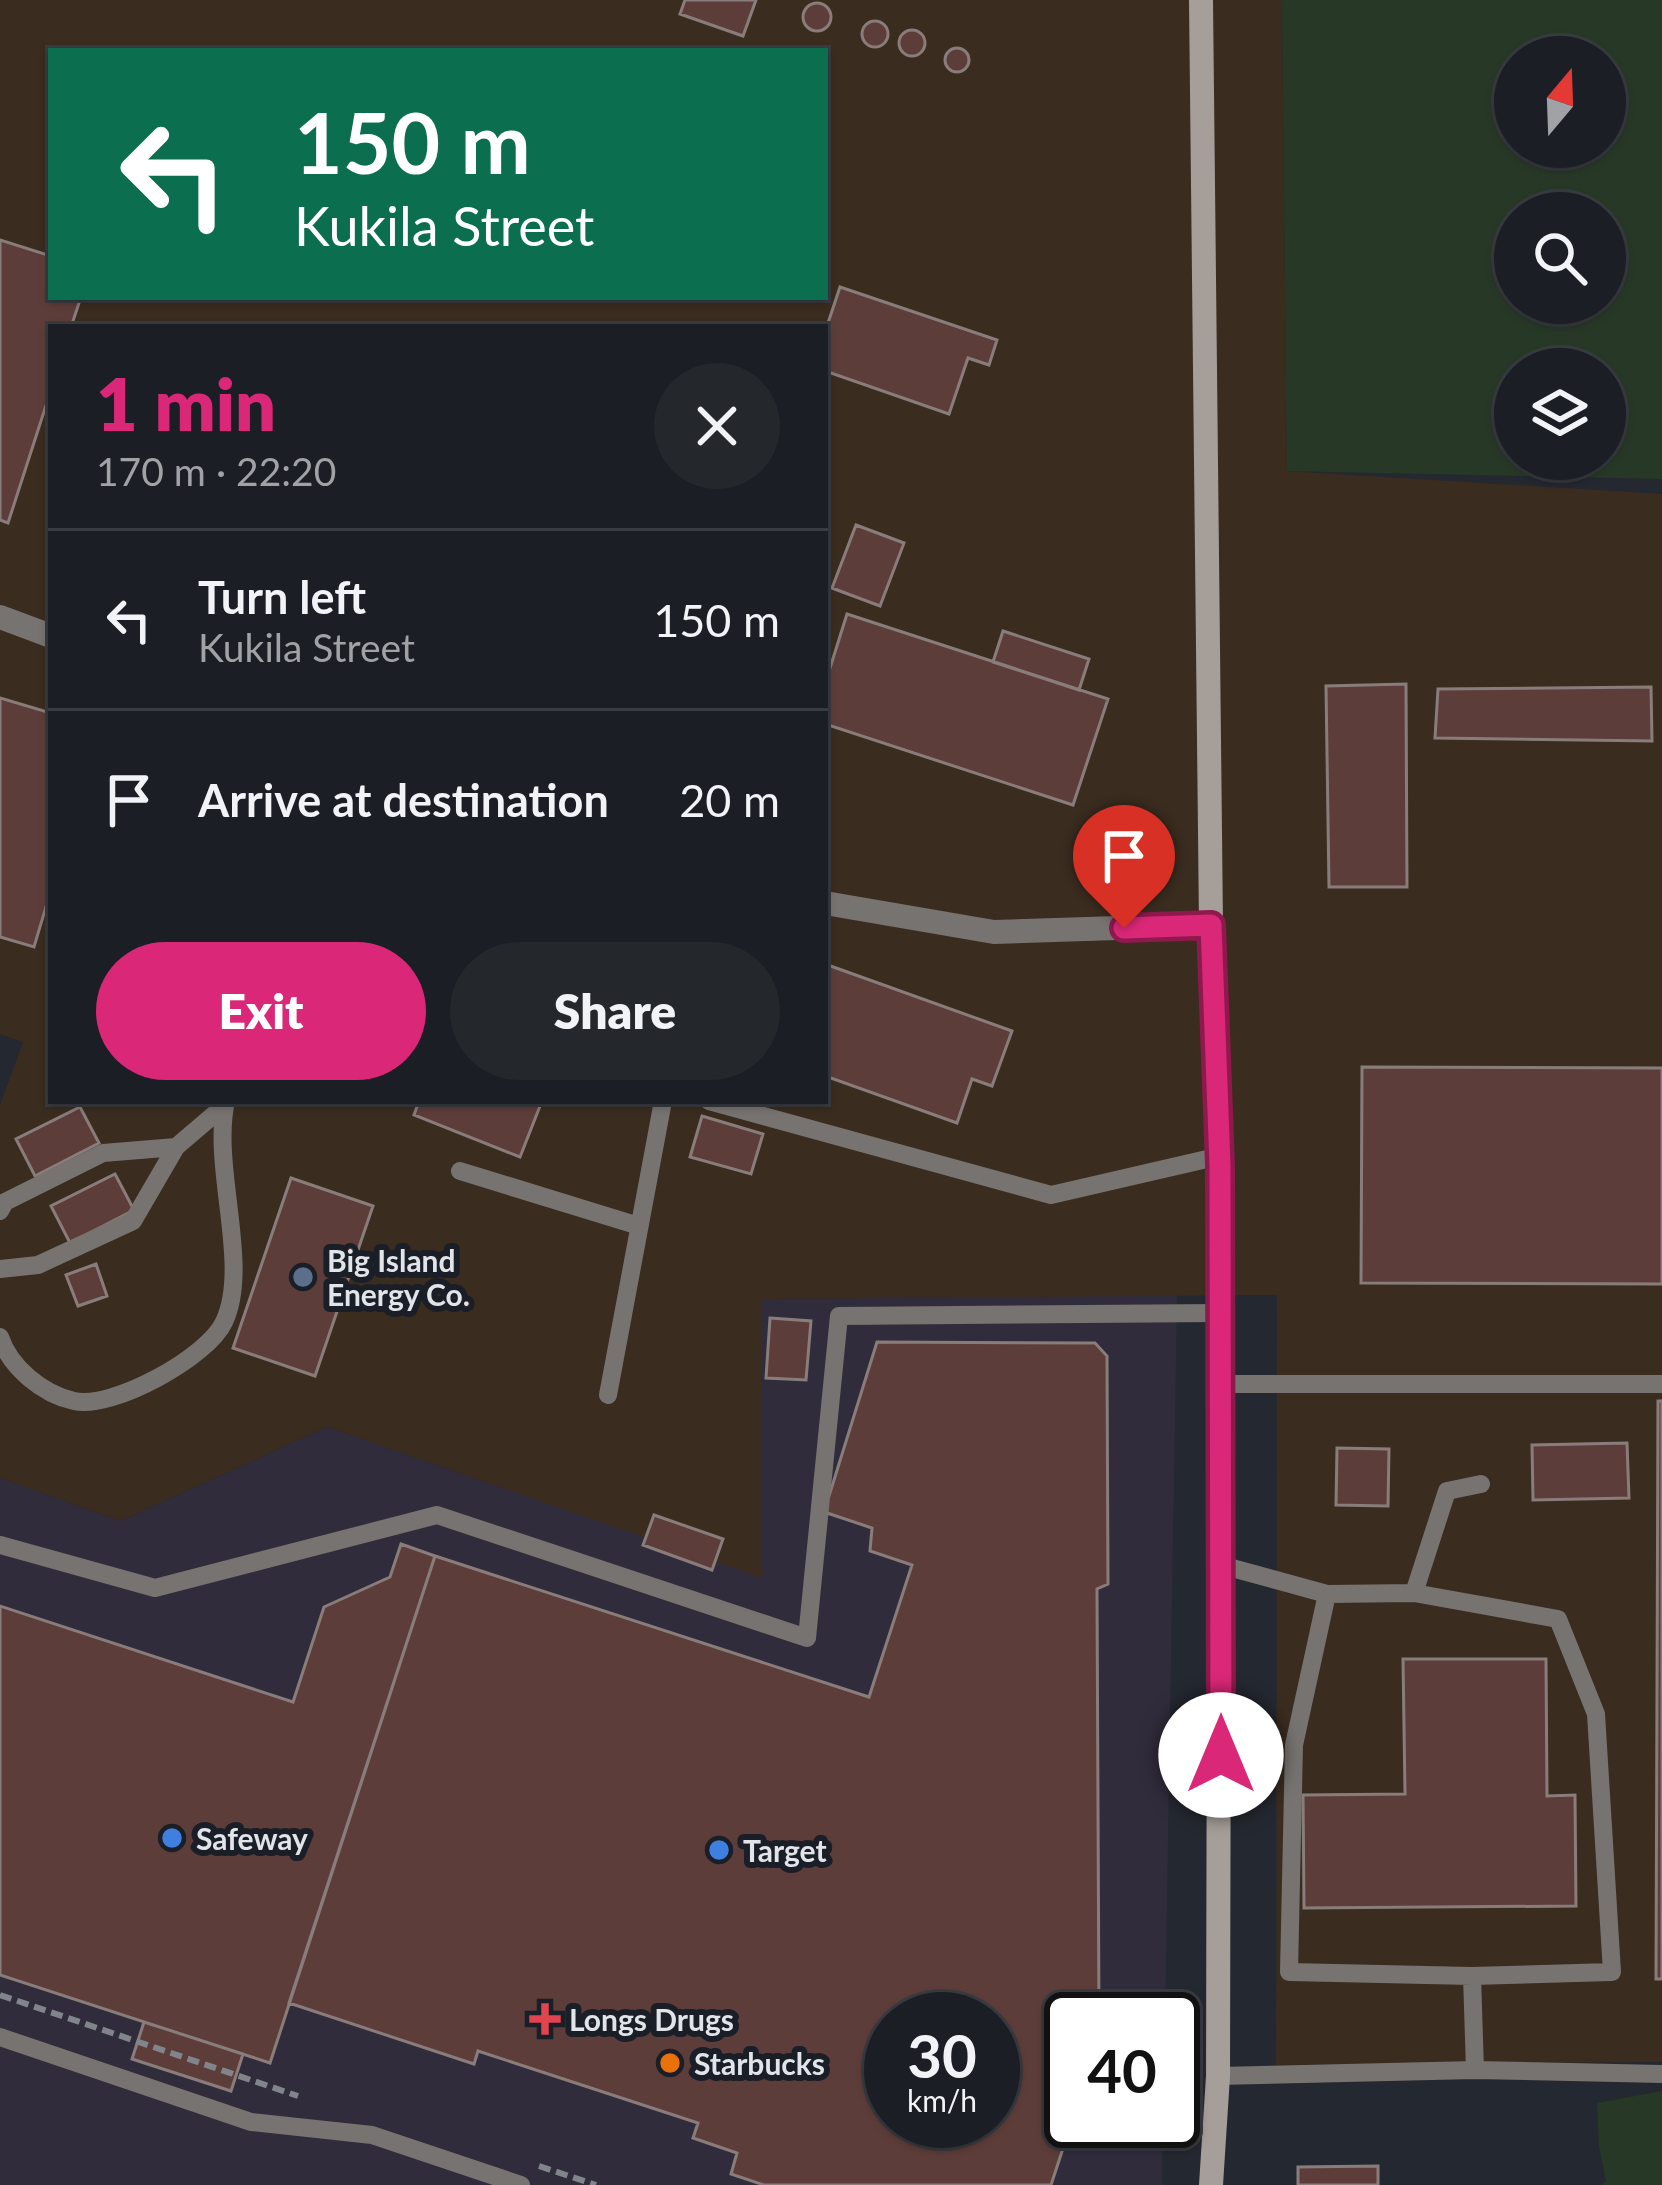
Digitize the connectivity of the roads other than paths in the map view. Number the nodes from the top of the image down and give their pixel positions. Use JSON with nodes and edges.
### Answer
{"nodes":[{"id":1,"x":1201,"y":0,"type":"edge"},
{"id":2,"x":0,"y":617,"type":"edge"},
{"id":3,"x":48,"y":635,"type":"edge"},
{"id":4,"x":828,"y":904,"type":"edge"},
{"id":5,"x":1211,"y":925,"type":"junction"},
{"id":6,"x":225,"y":1104,"type":"edge"},
{"id":7,"x":662,"y":1104,"type":"edge"},
{"id":8,"x":720,"y":1104,"type":"edge"},
{"id":9,"x":176,"y":1147,"type":"junction"},
{"id":10,"x":1220,"y":1156,"type":"junction"},
{"id":11,"x":460,"y":1171,"type":"dead end"},
{"id":12,"x":0,"y":1210,"type":"edge"},
{"id":13,"x":639,"y":1226,"type":"junction"},
{"id":14,"x":0,"y":1269,"type":"edge"},
{"id":15,"x":1220,"y":1313,"type":"junction"},
{"id":16,"x":0,"y":1337,"type":"edge"},
{"id":17,"x":1220,"y":1384,"type":"junction"},
{"id":18,"x":1662,"y":1384,"type":"edge"},
{"id":19,"x":608,"y":1395,"type":"dead end"},
{"id":20,"x":1481,"y":1484,"type":"dead end"},
{"id":21,"x":0,"y":1545,"type":"edge"},
{"id":22,"x":1221,"y":1565,"type":"junction"},
{"id":23,"x":1414,"y":1593,"type":"junction"},
{"id":24,"x":1328,"y":1594,"type":"junction"},
{"id":25,"x":1472,"y":1976,"type":"junction"},
{"id":26,"x":0,"y":2037,"type":"edge"},
{"id":27,"x":1475,"y":2070,"type":"junction"},
{"id":28,"x":1662,"y":2074,"type":"edge"},
{"id":29,"x":1218,"y":2076,"type":"junction"},
{"id":30,"x":459,"y":2163,"type":"junction"},
{"id":31,"x":452,"y":2185,"type":"edge"},
{"id":32,"x":521,"y":2185,"type":"edge"},
{"id":33,"x":1211,"y":2185,"type":"edge"}],
"edges":[{"from":1,"to":5,"type":"street"},
{"from":2,"to":3,"type":"street"},
{"from":4,"to":5,"type":"street"},
{"from":5,"to":10,"type":"street"},
{"from":6,"to":9,"type":"lane"},
{"from":6,"to":16,"type":"lane"},
{"from":7,"to":13,"type":"lane"},
{"from":8,"to":10,"type":"lane"},
{"from":9,"to":12,"type":"lane"},
{"from":9,"to":14,"type":"lane"},
{"from":10,"to":15,"type":"street"},
{"from":11,"to":13,"type":"lane"},
{"from":13,"to":19,"type":"lane"},
{"from":15,"to":17,"type":"street"},
{"from":15,"to":21,"type":"lane"},
{"from":17,"to":18,"type":"lane"},
{"from":17,"to":22,"type":"street"},
{"from":20,"to":23,"type":"lane"},
{"from":22,"to":24,"type":"lane"},
{"from":22,"to":29,"type":"street"},
{"from":23,"to":24,"type":"lane"},
{"from":23,"to":25,"type":"lane"},
{"from":24,"to":25,"type":"lane"},
{"from":25,"to":27,"type":"lane"},
{"from":26,"to":30,"type":"lane"},
{"from":27,"to":28,"type":"lane"},
{"from":27,"to":29,"type":"lane"},
{"from":29,"to":33,"type":"street"},
{"from":30,"to":31,"type":"lane"},
{"from":30,"to":32,"type":"lane"}]}
